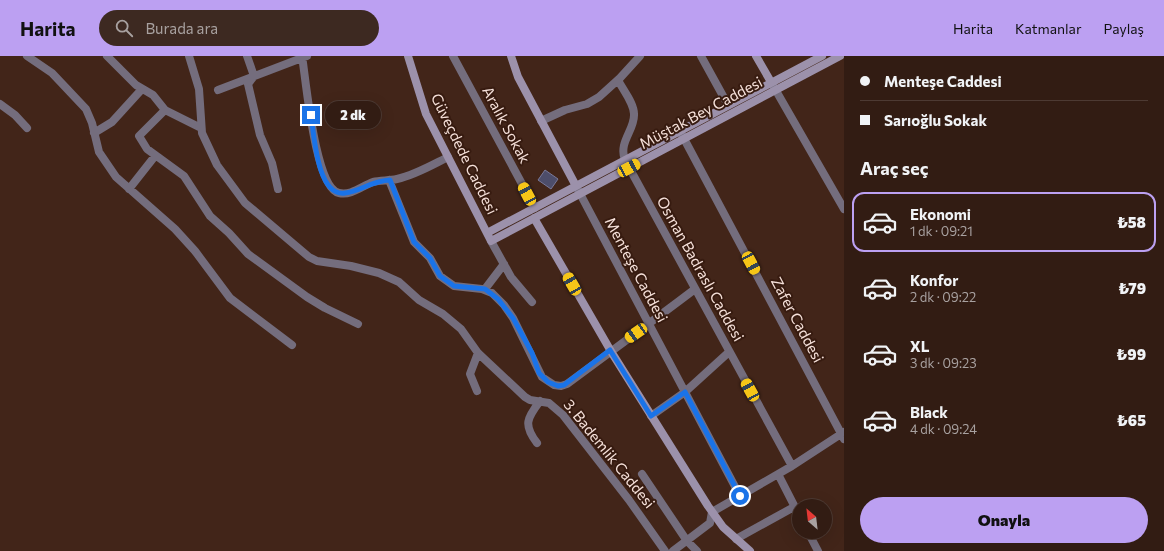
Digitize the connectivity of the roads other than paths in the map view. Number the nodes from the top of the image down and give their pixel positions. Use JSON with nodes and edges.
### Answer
{"nodes":[{"id":1,"x":27,"y":56,"type":"edge"},
{"id":2,"x":107,"y":56,"type":"edge"},
{"id":3,"x":189,"y":56,"type":"edge"},
{"id":4,"x":247,"y":56,"type":"edge"},
{"id":5,"x":408,"y":56,"type":"edge"},
{"id":6,"x":453,"y":56,"type":"edge"},
{"id":7,"x":510,"y":56,"type":"edge"},
{"id":8,"x":640,"y":56,"type":"edge"},
{"id":9,"x":700,"y":56,"type":"edge"},
{"id":10,"x":756,"y":56,"type":"edge"},
{"id":11,"x":822,"y":56,"type":"edge"},
{"id":12,"x":840,"y":56,"type":"edge"},
{"id":13,"x":304,"y":57,"type":"edge"},
{"id":14,"x":254,"y":76,"type":"junction"},
{"id":15,"x":618,"y":80,"type":"junction"},
{"id":16,"x":771,"y":82,"type":"junction"},
{"id":17,"x":142,"y":89,"type":"junction"},
{"id":18,"x":218,"y":90,"type":"dead end"},
{"id":19,"x":775,"y":90,"type":"junction"},
{"id":20,"x":0,"y":104,"type":"edge"},
{"id":21,"x":728,"y":105,"type":"junction"},
{"id":22,"x":165,"y":110,"type":"junction"},
{"id":23,"x":541,"y":121,"type":"junction"},
{"id":24,"x":27,"y":128,"type":"dead end"},
{"id":25,"x":201,"y":128,"type":"junction"},
{"id":26,"x":94,"y":133,"type":"junction"},
{"id":27,"x":682,"y":134,"type":"junction"},
{"id":28,"x":155,"y":156,"type":"junction"},
{"id":29,"x":448,"y":157,"type":"junction"},
{"id":30,"x":627,"y":164,"type":"junction"},
{"id":31,"x":390,"y":180,"type":"junction"},
{"id":32,"x":576,"y":186,"type":"junction"},
{"id":33,"x":130,"y":189,"type":"junction"},
{"id":34,"x":278,"y":189,"type":"dead end"},
{"id":35,"x":580,"y":194,"type":"junction"},
{"id":36,"x":535,"y":208,"type":"junction"},
{"id":37,"x":844,"y":209,"type":"edge"},
{"id":38,"x":534,"y":218,"type":"junction"},
{"id":39,"x":489,"y":237,"type":"junction"},
{"id":40,"x":504,"y":264,"type":"junction"},
{"id":41,"x":485,"y":289,"type":"junction"},
{"id":42,"x":695,"y":289,"type":"junction"},
{"id":43,"x":532,"y":302,"type":"dead end"},
{"id":44,"x":358,"y":324,"type":"dead end"},
{"id":45,"x":649,"y":324,"type":"junction"},
{"id":46,"x":292,"y":345,"type":"dead end"},
{"id":47,"x":610,"y":350,"type":"junction"},
{"id":48,"x":729,"y":352,"type":"junction"},
{"id":49,"x":478,"y":353,"type":"junction"},
{"id":50,"x":477,"y":391,"type":"dead end"},
{"id":51,"x":685,"y":392,"type":"junction"},
{"id":52,"x":540,"y":401,"type":"junction"},
{"id":53,"x":651,"y":416,"type":"junction"},
{"id":54,"x":843,"y":435,"type":"edge"},
{"id":55,"x":537,"y":443,"type":"dead end"},
{"id":56,"x":792,"y":466,"type":"junction"},
{"id":57,"x":642,"y":474,"type":"dead end"},
{"id":58,"x":778,"y":474,"type":"junction"},
{"id":59,"x":740,"y":496,"type":"junction"},
{"id":60,"x":792,"y":503,"type":"edge"},
{"id":61,"x":792,"y":508,"type":"edge"},
{"id":62,"x":712,"y":512,"type":"junction"},
{"id":63,"x":736,"y":539,"type":"junction"},
{"id":64,"x":812,"y":539,"type":"edge"},
{"id":65,"x":687,"y":541,"type":"junction"},
{"id":66,"x":665,"y":551,"type":"edge"},
{"id":67,"x":673,"y":551,"type":"edge"},
{"id":68,"x":697,"y":551,"type":"edge"},
{"id":69,"x":750,"y":551,"type":"edge"},
{"id":70,"x":818,"y":551,"type":"edge"}],
"edges":[{"from":1,"to":26,"type":"street"},
{"from":2,"to":17,"type":"street"},
{"from":3,"to":25,"type":"street"},
{"from":4,"to":14,"type":"street"},
{"from":5,"to":29,"type":"street","name":"Güveçdede Caddesi"},
{"from":6,"to":36,"type":"street","name":"Aralık Sokak"},
{"from":7,"to":23,"type":"street","name":"Menteşe Caddesi"},
{"from":8,"to":15,"type":"street"},
{"from":9,"to":21,"type":"street"},
{"from":10,"to":16,"type":"street"},
{"from":11,"to":16,"type":"street","name":"Müştak Bey Caddesi"},
{"from":12,"to":19,"type":"street","name":"Müştak Bey Caddesi"},
{"from":13,"to":14,"type":"street"},
{"from":13,"to":31,"type":"street"},
{"from":14,"to":18,"type":"street"},
{"from":14,"to":34,"type":"street"},
{"from":15,"to":23,"type":"street"},
{"from":15,"to":30,"type":"street","name":"Osman Badraslı Caddesi"},
{"from":16,"to":19,"type":"street"},
{"from":16,"to":21,"type":"street","name":"Müştak Bey Caddesi"},
{"from":17,"to":22,"type":"street"},
{"from":17,"to":26,"type":"street"},
{"from":19,"to":27,"type":"street","name":"Müştak Bey Caddesi"},
{"from":19,"to":37,"type":"street"},
{"from":20,"to":24,"type":"street"},
{"from":21,"to":27,"type":"street","name":"Müştak Bey Caddesi"},
{"from":22,"to":25,"type":"street"},
{"from":22,"to":28,"type":"street"},
{"from":23,"to":32,"type":"street","name":"Menteşe Caddesi"},
{"from":25,"to":49,"type":"street"},
{"from":26,"to":33,"type":"street"},
{"from":27,"to":30,"type":"street","name":"Müştak Bey Caddesi"},
{"from":27,"to":54,"type":"street","name":"Zafer Caddesi"},
{"from":28,"to":33,"type":"street"},
{"from":28,"to":44,"type":"street"},
{"from":29,"to":31,"type":"street"},
{"from":29,"to":39,"type":"street","name":"Güveçdede Caddesi"},
{"from":30,"to":32,"type":"street","name":"Müştak Bey Caddesi"},
{"from":30,"to":35,"type":"street","name":"Müştak Bey Caddesi"},
{"from":30,"to":42,"type":"street","name":"Osman Badraslı Caddesi"},
{"from":31,"to":41,"type":"street"},
{"from":32,"to":35,"type":"street","name":"Menteşe Caddesi"},
{"from":32,"to":36,"type":"street","name":"Müştak Bey Caddesi"},
{"from":33,"to":46,"type":"street"},
{"from":35,"to":38,"type":"street","name":"Müştak Bey Caddesi"},
{"from":35,"to":45,"type":"street","name":"Menteşe Caddesi"},
{"from":36,"to":39,"type":"street","name":"Müştak Bey Caddesi"},
{"from":38,"to":39,"type":"street","name":"Müştak Bey Caddesi"},
{"from":38,"to":47,"type":"street"},
{"from":39,"to":40,"type":"street"},
{"from":40,"to":41,"type":"street"},
{"from":40,"to":43,"type":"street"},
{"from":41,"to":47,"type":"street"},
{"from":42,"to":45,"type":"street"},
{"from":42,"to":48,"type":"street","name":"Osman Badraslı Caddesi"},
{"from":45,"to":47,"type":"street"},
{"from":45,"to":51,"type":"street","name":"Menteşe Caddesi"},
{"from":47,"to":53,"type":"street"},
{"from":48,"to":51,"type":"street"},
{"from":48,"to":56,"type":"street","name":"Osman Badraslı Caddesi"},
{"from":49,"to":50,"type":"street"},
{"from":49,"to":52,"type":"street"},
{"from":51,"to":53,"type":"street"},
{"from":51,"to":59,"type":"street","name":"Menteşe Caddesi"},
{"from":52,"to":55,"type":"street","name":"3. Bademlik Caddesi"},
{"from":52,"to":66,"type":"street","name":"3. Bademlik Caddesi"},
{"from":53,"to":62,"type":"street"},
{"from":54,"to":56,"type":"street"},
{"from":56,"to":58,"type":"street"},
{"from":57,"to":65,"type":"street"},
{"from":58,"to":59,"type":"street"},
{"from":58,"to":60,"type":"street"},
{"from":59,"to":62,"type":"street"},
{"from":61,"to":63,"type":"street"},
{"from":62,"to":63,"type":"street"},
{"from":62,"to":65,"type":"street"},
{"from":63,"to":69,"type":"street"},
{"from":64,"to":70,"type":"street"},
{"from":65,"to":67,"type":"street"},
{"from":65,"to":68,"type":"street"}]}
